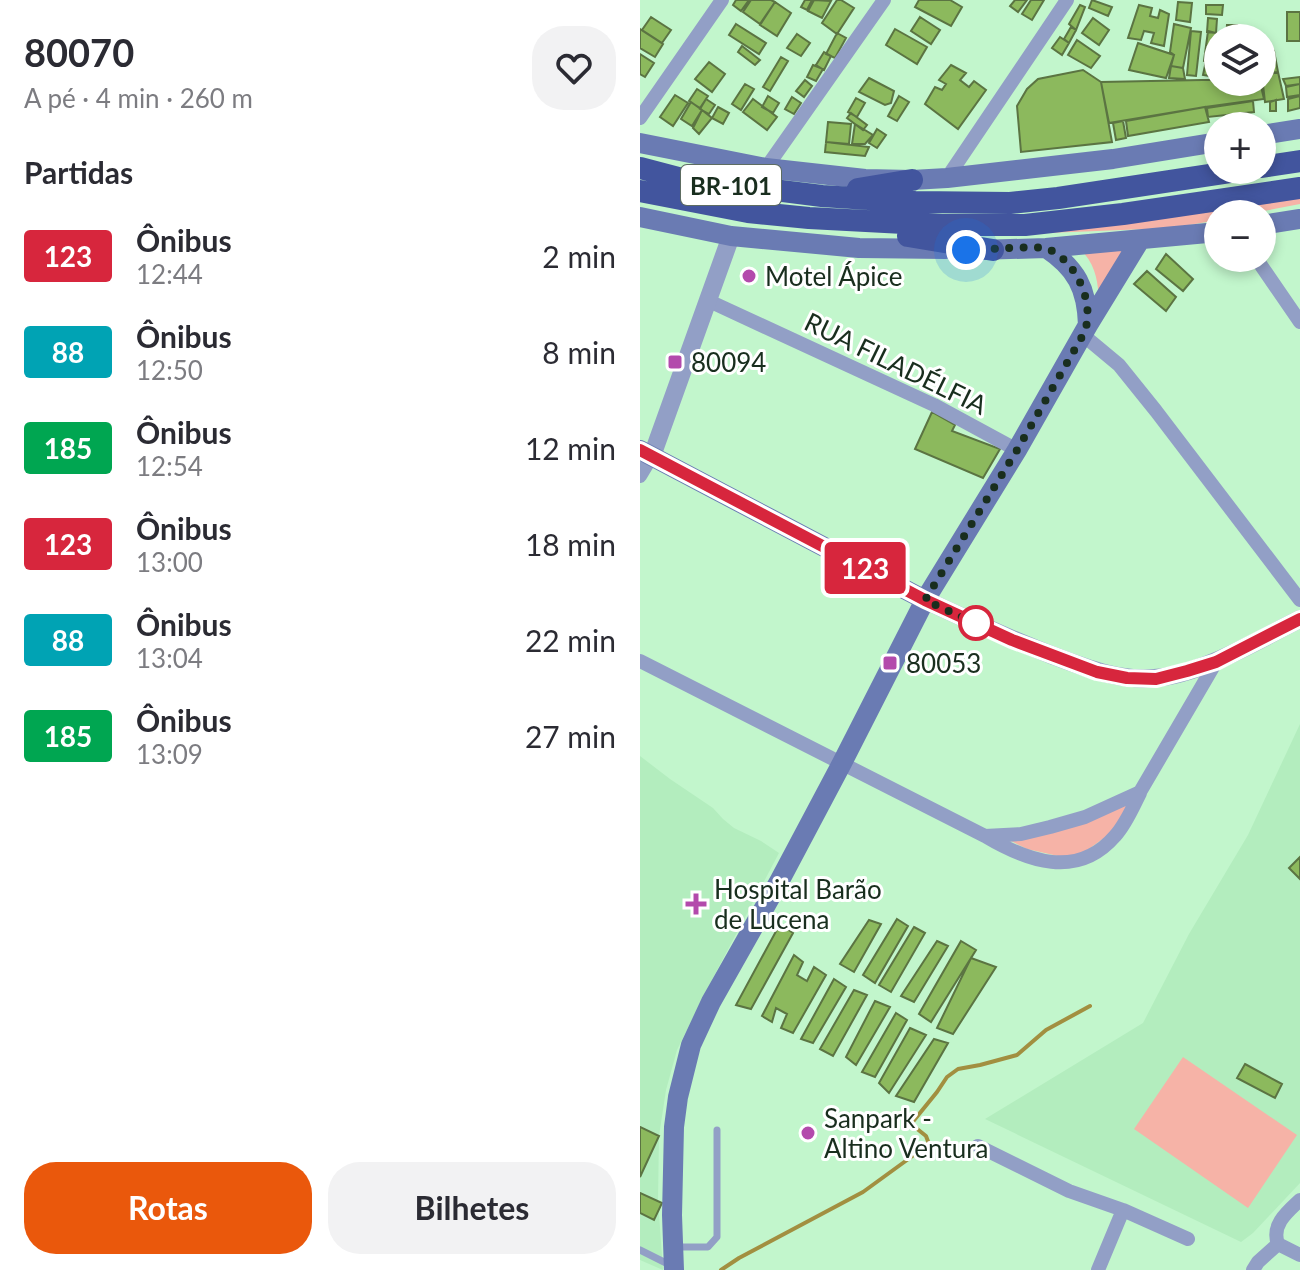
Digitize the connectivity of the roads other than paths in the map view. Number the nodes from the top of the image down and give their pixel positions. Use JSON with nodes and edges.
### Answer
{"nodes":[{"id":1,"x":722,"y":0,"type":"edge"},
{"id":2,"x":884,"y":0,"type":"edge"},
{"id":3,"x":1067,"y":0,"type":"edge"},
{"id":4,"x":640,"y":118,"type":"edge"},
{"id":5,"x":1300,"y":129,"type":"edge"},
{"id":6,"x":1276,"y":133,"type":"edge"},
{"id":7,"x":640,"y":143,"type":"edge"},
{"id":8,"x":1204,"y":144,"type":"edge"},
{"id":9,"x":1300,"y":161,"type":"edge"},
{"id":10,"x":1276,"y":165,"type":"edge"},
{"id":11,"x":640,"y":168,"type":"edge"},
{"id":12,"x":766,"y":168,"type":"junction"},
{"id":13,"x":1204,"y":176,"type":"edge"},
{"id":14,"x":947,"y":178,"type":"junction"},
{"id":15,"x":912,"y":180,"type":"junction"},
{"id":16,"x":1300,"y":188,"type":"edge"},
{"id":17,"x":640,"y":191,"type":"edge"},
{"id":18,"x":822,"y":196,"type":"junction"},
{"id":19,"x":640,"y":217,"type":"edge"},
{"id":20,"x":809,"y":218,"type":"junction"},
{"id":21,"x":1300,"y":219,"type":"edge"},
{"id":22,"x":1276,"y":223,"type":"edge"},
{"id":23,"x":1204,"y":233,"type":"edge"},
{"id":24,"x":731,"y":236,"type":"junction"},
{"id":25,"x":1140,"y":240,"type":"junction"},
{"id":26,"x":1046,"y":248,"type":"junction"},
{"id":27,"x":993,"y":250,"type":"junction"},
{"id":28,"x":1266,"y":272,"type":"edge"},
{"id":29,"x":709,"y":301,"type":"junction"},
{"id":30,"x":1300,"y":322,"type":"edge"},
{"id":31,"x":1085,"y":330,"type":"junction"},
{"id":32,"x":1017,"y":450,"type":"junction"},
{"id":33,"x":646,"y":453,"type":"edge"},
{"id":34,"x":640,"y":476,"type":"edge"},
{"id":35,"x":925,"y":600,"type":"junction"},
{"id":36,"x":1300,"y":600,"type":"edge"},
{"id":37,"x":1300,"y":619,"type":"edge"},
{"id":38,"x":640,"y":661,"type":"edge"},
{"id":39,"x":1216,"y":662,"type":"junction"},
{"id":40,"x":842,"y":763,"type":"junction"},
{"id":41,"x":1140,"y":792,"type":"junction"},
{"id":42,"x":985,"y":836,"type":"junction"},
{"id":43,"x":717,"y":1130,"type":"dead end"},
{"id":44,"x":978,"y":1146,"type":"dead end"},
{"id":45,"x":1300,"y":1200,"type":"edge"},
{"id":46,"x":1123,"y":1210,"type":"junction"},
{"id":47,"x":1188,"y":1239,"type":"dead end"},
{"id":48,"x":1278,"y":1244,"type":"junction"},
{"id":49,"x":640,"y":1250,"type":"edge"},
{"id":50,"x":1300,"y":1255,"type":"edge"},
{"id":51,"x":673,"y":1261,"type":"edge"},
{"id":52,"x":1098,"y":1270,"type":"edge"},
{"id":53,"x":1253,"y":1270,"type":"edge"}],
"edges":[{"from":1,"to":4,"type":"street"},
{"from":2,"to":12,"type":"street"},
{"from":3,"to":14,"type":"street"},
{"from":5,"to":6,"type":"main road"},
{"from":7,"to":12,"type":"main road"},
{"from":8,"to":14,"type":"main road"},
{"from":9,"to":10,"type":"highway"},
{"from":11,"to":18,"type":"highway","number":"BR-101"},
{"from":12,"to":15,"type":"main road"},
{"from":13,"to":18,"type":"highway","number":"BR-101"},
{"from":14,"to":15,"type":"main road"},
{"from":15,"to":18,"type":"highway"},
{"from":16,"to":20,"type":"highway","number":"BR-101"},
{"from":17,"to":20,"type":"highway","number":"BR-101"},
{"from":19,"to":24,"type":"main road"},
{"from":20,"to":27,"type":"highway"},
{"from":21,"to":22,"type":"main road"},
{"from":23,"to":25,"type":"main road"},
{"from":24,"to":27,"type":"main road"},
{"from":24,"to":29,"type":"street"},
{"from":25,"to":26,"type":"main road"},
{"from":25,"to":31,"type":"main road"},
{"from":26,"to":27,"type":"main road"},
{"from":26,"to":31,"type":"main road"},
{"from":28,"to":30,"type":"street"},
{"from":29,"to":32,"type":"street","name":"RUA FILADÉLFIA"},
{"from":29,"to":33,"type":"street"},
{"from":31,"to":32,"type":"main road"},
{"from":31,"to":36,"type":"street"},
{"from":32,"to":35,"type":"main road"},
{"from":33,"to":34,"type":"street"},
{"from":33,"to":35,"type":"main road"},
{"from":35,"to":39,"type":"street"},
{"from":35,"to":40,"type":"main road"},
{"from":37,"to":39,"type":"street"},
{"from":38,"to":40,"type":"street"},
{"from":39,"to":41,"type":"street"},
{"from":40,"to":42,"type":"street"},
{"from":40,"to":51,"type":"main road"},
{"from":41,"to":42,"type":"street"},
{"from":41,"to":42,"type":"street"},
{"from":43,"to":51,"type":"lane"},
{"from":44,"to":46,"type":"street"},
{"from":45,"to":48,"type":"street"},
{"from":46,"to":47,"type":"street"},
{"from":46,"to":52,"type":"street"},
{"from":48,"to":50,"type":"street"},
{"from":48,"to":53,"type":"street"},
{"from":49,"to":51,"type":"lane"}]}
